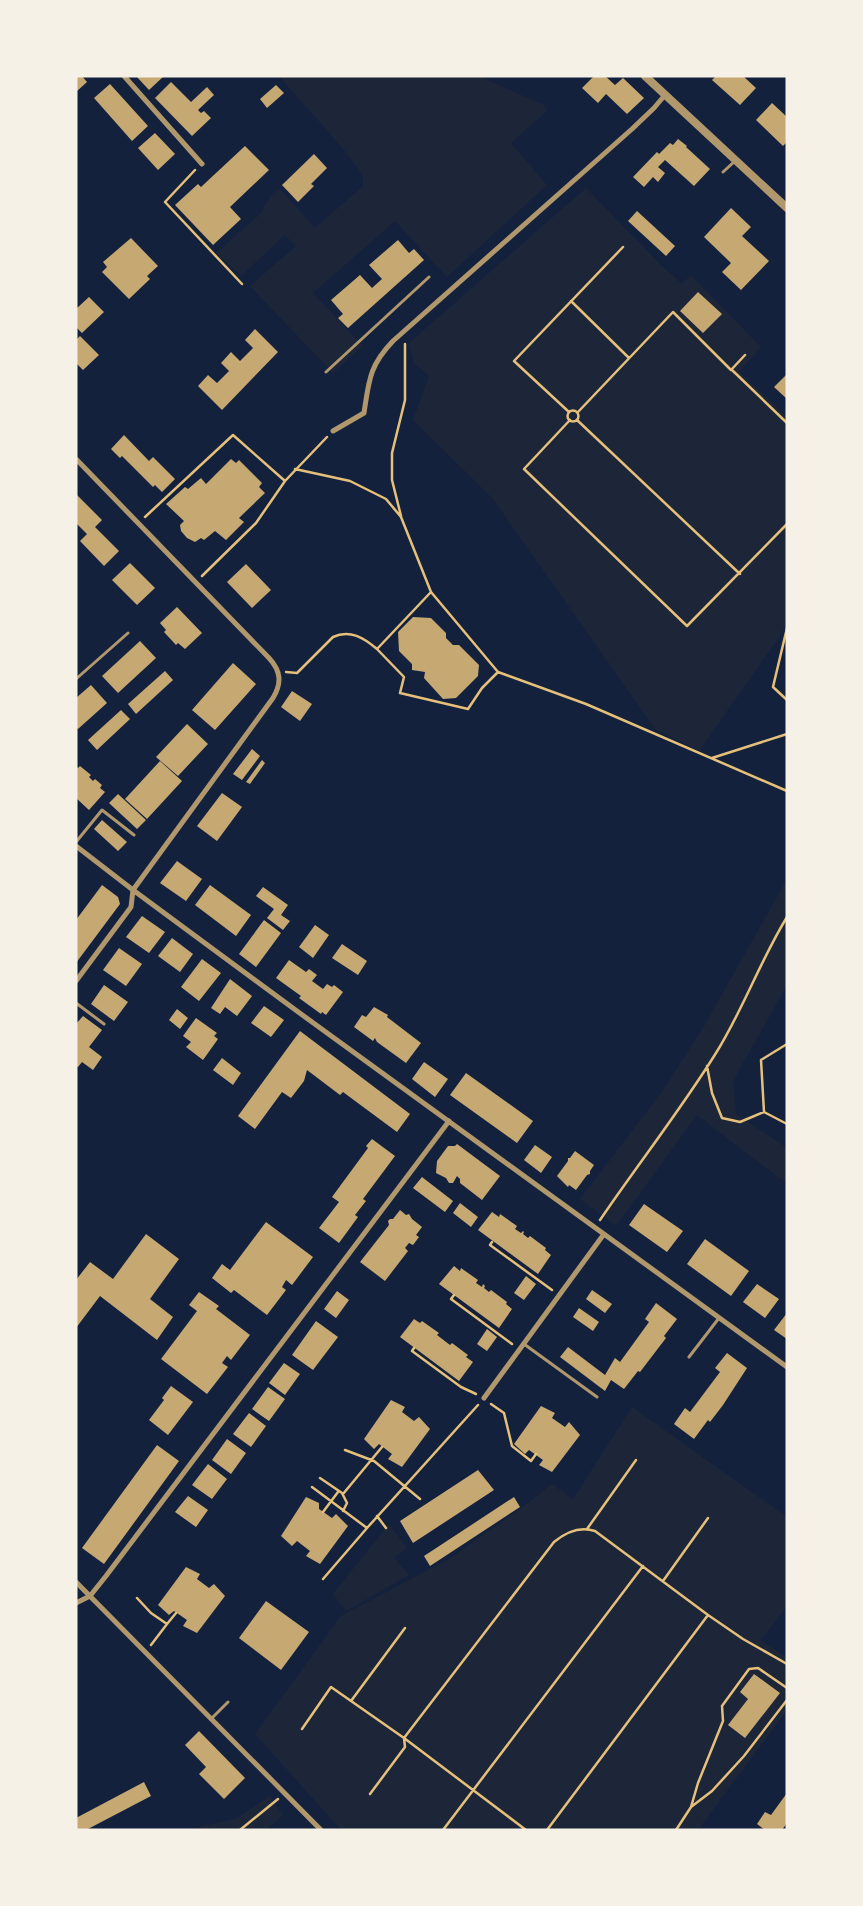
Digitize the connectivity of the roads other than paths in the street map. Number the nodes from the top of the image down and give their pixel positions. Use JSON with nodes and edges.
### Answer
{"nodes":[{"id":1,"x":124,"y":76,"type":"edge"},
{"id":2,"x":646,"y":76,"type":"edge"},
{"id":3,"x":665,"y":95,"type":"junction"},
{"id":4,"x":735,"y":160,"type":"junction"},
{"id":5,"x":202,"y":164,"type":"road end"},
{"id":6,"x":724,"y":172,"type":"dead end"},
{"id":7,"x":787,"y":208,"type":"edge"},
{"id":8,"x":429,"y":277,"type":"dead end"},
{"id":9,"x":326,"y":372,"type":"dead end"},
{"id":10,"x":333,"y":431,"type":"road end"},
{"id":11,"x":76,"y":459,"type":"edge"},
{"id":12,"x":128,"y":633,"type":"dead end"},
{"id":13,"x":76,"y":679,"type":"edge"},
{"id":14,"x":134,"y":835,"type":"dead end"},
{"id":15,"x":76,"y":844,"type":"edge"},
{"id":16,"x":133,"y":890,"type":"junction"},
{"id":17,"x":76,"y":982,"type":"edge"},
{"id":18,"x":76,"y":1003,"type":"edge"},
{"id":19,"x":104,"y":1024,"type":"dead end"},
{"id":20,"x":449,"y":1121,"type":"junction"},
{"id":21,"x":604,"y":1234,"type":"junction"},
{"id":22,"x":719,"y":1317,"type":"junction"},
{"id":23,"x":524,"y":1344,"type":"junction"},
{"id":24,"x":689,"y":1357,"type":"dead end"},
{"id":25,"x":787,"y":1367,"type":"edge"},
{"id":26,"x":597,"y":1397,"type":"dead end"},
{"id":27,"x":484,"y":1398,"type":"road end"},
{"id":28,"x":76,"y":1582,"type":"edge"},
{"id":29,"x":90,"y":1596,"type":"junction"},
{"id":30,"x":76,"y":1603,"type":"edge"},
{"id":31,"x":228,"y":1702,"type":"dead end"},
{"id":32,"x":212,"y":1718,"type":"junction"},
{"id":33,"x":321,"y":1830,"type":"edge"}],
"edges":[{"from":1,"to":5,"type":"street"},
{"from":2,"to":3,"type":"street"},
{"from":3,"to":4,"type":"street"},
{"from":3,"to":10,"type":"street"},
{"from":4,"to":6,"type":"lane"},
{"from":4,"to":7,"type":"street"},
{"from":8,"to":9,"type":"lane"},
{"from":11,"to":16,"type":"street"},
{"from":12,"to":13,"type":"lane"},
{"from":14,"to":15,"type":"lane"},
{"from":15,"to":16,"type":"street"},
{"from":16,"to":17,"type":"street"},
{"from":16,"to":20,"type":"street"},
{"from":18,"to":19,"type":"lane"},
{"from":20,"to":21,"type":"street"},
{"from":20,"to":29,"type":"street"},
{"from":21,"to":22,"type":"street"},
{"from":21,"to":23,"type":"street"},
{"from":22,"to":24,"type":"lane"},
{"from":22,"to":25,"type":"street"},
{"from":23,"to":26,"type":"lane"},
{"from":23,"to":27,"type":"street"},
{"from":28,"to":29,"type":"street"},
{"from":29,"to":30,"type":"street"},
{"from":29,"to":32,"type":"street"},
{"from":31,"to":32,"type":"lane"},
{"from":32,"to":33,"type":"street"}]}
